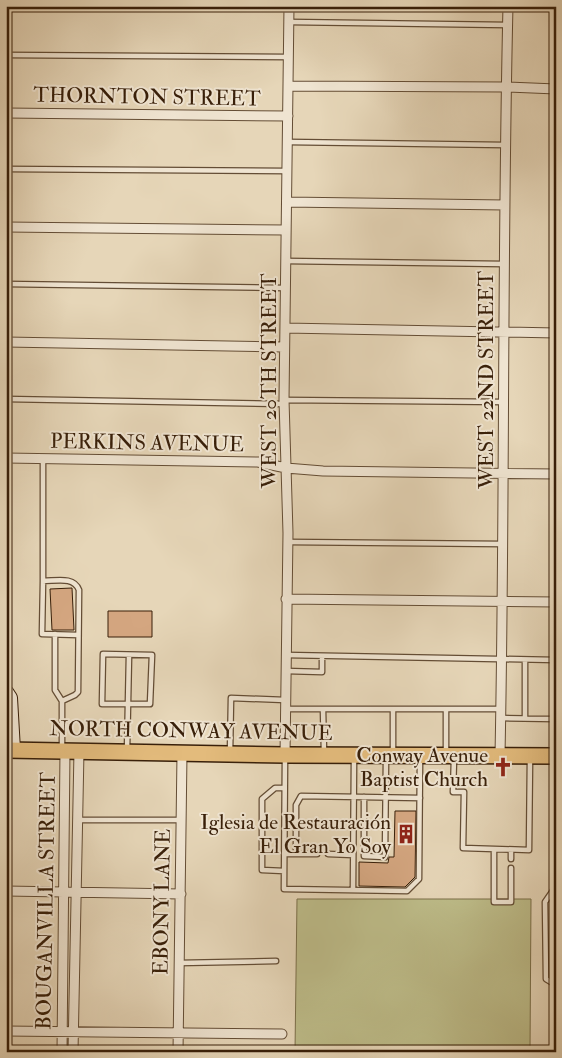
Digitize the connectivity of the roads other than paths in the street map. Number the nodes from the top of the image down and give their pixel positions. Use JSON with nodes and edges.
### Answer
{"nodes":[{"id":1,"x":289,"y":6,"type":"edge"},
{"id":2,"x":508,"y":6,"type":"edge"},
{"id":3,"x":289,"y":22,"type":"junction"},
{"id":4,"x":508,"y":25,"type":"junction"},
{"id":5,"x":6,"y":55,"type":"edge"},
{"id":6,"x":288,"y":57,"type":"junction"},
{"id":7,"x":288,"y":86,"type":"junction"},
{"id":8,"x":506,"y":87,"type":"junction"},
{"id":9,"x":556,"y":89,"type":"edge"},
{"id":10,"x":6,"y":113,"type":"edge"},
{"id":11,"x":288,"y":116,"type":"junction"},
{"id":12,"x":288,"y":142,"type":"junction"},
{"id":13,"x":505,"y":145,"type":"junction"},
{"id":14,"x":6,"y":168,"type":"edge"},
{"id":15,"x":287,"y":171,"type":"junction"},
{"id":16,"x":287,"y":202,"type":"junction"},
{"id":17,"x":504,"y":205,"type":"junction"},
{"id":18,"x":6,"y":227,"type":"edge"},
{"id":19,"x":286,"y":230,"type":"junction"},
{"id":20,"x":286,"y":262,"type":"junction"},
{"id":21,"x":504,"y":264,"type":"junction"},
{"id":22,"x":6,"y":284,"type":"edge"},
{"id":23,"x":285,"y":288,"type":"junction"},
{"id":24,"x":285,"y":328,"type":"junction"},
{"id":25,"x":503,"y":332,"type":"junction"},
{"id":26,"x":556,"y":333,"type":"edge"},
{"id":27,"x":6,"y":342,"type":"edge"},
{"id":28,"x":284,"y":346,"type":"junction"},
{"id":29,"x":6,"y":399,"type":"edge"},
{"id":30,"x":284,"y":402,"type":"junction"},
{"id":31,"x":504,"y":402,"type":"junction"},
{"id":32,"x":6,"y":458,"type":"edge"},
{"id":33,"x":43,"y":459,"type":"junction"},
{"id":34,"x":286,"y":468,"type":"junction"},
{"id":35,"x":504,"y":474,"type":"junction"},
{"id":36,"x":556,"y":474,"type":"edge"},
{"id":37,"x":288,"y":542,"type":"junction"},
{"id":38,"x":503,"y":544,"type":"junction"},
{"id":39,"x":43,"y":581,"type":"junction"},
{"id":40,"x":286,"y":599,"type":"junction"},
{"id":41,"x":502,"y":601,"type":"junction"},
{"id":42,"x":556,"y":602,"type":"edge"},
{"id":43,"x":55,"y":634,"type":"junction"},
{"id":44,"x":78,"y":635,"type":"junction"},
{"id":45,"x":129,"y":655,"type":"junction"},
{"id":46,"x":286,"y":655,"type":"junction"},
{"id":47,"x":322,"y":656,"type":"junction"},
{"id":48,"x":501,"y":660,"type":"junction"},
{"id":49,"x":525,"y":660,"type":"junction"},
{"id":50,"x":556,"y":660,"type":"edge"},
{"id":51,"x":286,"y":671,"type":"junction"},
{"id":52,"x":6,"y":692,"type":"edge"},
{"id":53,"x":62,"y":701,"type":"junction"},
{"id":54,"x":128,"y":704,"type":"junction"},
{"id":55,"x":285,"y":704,"type":"junction"},
{"id":56,"x":323,"y":709,"type":"junction"},
{"id":57,"x":394,"y":709,"type":"junction"},
{"id":58,"x":446,"y":709,"type":"junction"},
{"id":59,"x":501,"y":714,"type":"junction"},
{"id":60,"x":525,"y":718,"type":"junction"},
{"id":61,"x":556,"y":719,"type":"edge"},
{"id":62,"x":9,"y":750,"type":"edge"},
{"id":63,"x":69,"y":750,"type":"junction"},
{"id":64,"x":126,"y":752,"type":"junction"},
{"id":65,"x":182,"y":754,"type":"junction"},
{"id":66,"x":500,"y":754,"type":"junction"},
{"id":67,"x":230,"y":755,"type":"junction"},
{"id":68,"x":285,"y":755,"type":"junction"},
{"id":69,"x":324,"y":755,"type":"junction"},
{"id":70,"x":354,"y":755,"type":"junction"},
{"id":71,"x":389,"y":755,"type":"junction"},
{"id":72,"x":420,"y":755,"type":"junction"},
{"id":73,"x":450,"y":755,"type":"junction"},
{"id":74,"x":530,"y":755,"type":"junction"},
{"id":75,"x":556,"y":756,"type":"edge"},
{"id":76,"x":284,"y":788,"type":"junction"},
{"id":77,"x":353,"y":797,"type":"junction"},
{"id":78,"x":364,"y":797,"type":"junction"},
{"id":79,"x":385,"y":798,"type":"junction"},
{"id":80,"x":420,"y":798,"type":"junction"},
{"id":81,"x":555,"y":800,"type":"edge"},
{"id":82,"x":284,"y":818,"type":"junction"},
{"id":83,"x":296,"y":818,"type":"junction"},
{"id":84,"x":65,"y":819,"type":"junction"},
{"id":85,"x":77,"y":820,"type":"junction"},
{"id":86,"x":181,"y":820,"type":"junction"},
{"id":87,"x":494,"y":849,"type":"junction"},
{"id":88,"x":511,"y":850,"type":"junction"},
{"id":89,"x":284,"y":854,"type":"junction"},
{"id":90,"x":296,"y":854,"type":"junction"},
{"id":91,"x":317,"y":854,"type":"dead end"},
{"id":92,"x":328,"y":854,"type":"dead end"},
{"id":93,"x":353,"y":854,"type":"junction"},
{"id":94,"x":511,"y":859,"type":"dead end"},
{"id":95,"x":555,"y":863,"type":"edge"},
{"id":96,"x":511,"y":868,"type":"dead end"},
{"id":97,"x":284,"y":871,"type":"junction"},
{"id":98,"x":353,"y":890,"type":"junction"},
{"id":99,"x":6,"y":891,"type":"edge"},
{"id":100,"x":64,"y":891,"type":"junction"},
{"id":101,"x":75,"y":891,"type":"junction"},
{"id":102,"x":180,"y":894,"type":"junction"},
{"id":103,"x":63,"y":960,"type":"junction"},
{"id":104,"x":74,"y":961,"type":"junction"},
{"id":105,"x":276,"y":961,"type":"dead end"},
{"id":106,"x":179,"y":963,"type":"junction"},
{"id":107,"x":556,"y":984,"type":"edge"},
{"id":108,"x":6,"y":1031,"type":"edge"},
{"id":109,"x":62,"y":1032,"type":"junction"},
{"id":110,"x":74,"y":1032,"type":"junction"},
{"id":111,"x":178,"y":1033,"type":"junction"},
{"id":112,"x":282,"y":1034,"type":"dead end"},
{"id":113,"x":62,"y":1052,"type":"edge"},
{"id":114,"x":73,"y":1052,"type":"edge"},
{"id":115,"x":178,"y":1052,"type":"edge"}],
"edges":[{"from":1,"to":3,"type":"street","name":"WEST 20TH STREET"},
{"from":2,"to":4,"type":"street","name":"WEST 22ND STREET"},
{"from":3,"to":4,"type":"lane"},
{"from":3,"to":6,"type":"street","name":"WEST 20TH STREET"},
{"from":4,"to":8,"type":"street","name":"WEST 22ND STREET"},
{"from":5,"to":6,"type":"lane"},
{"from":6,"to":7,"type":"street","name":"WEST 20TH STREET"},
{"from":7,"to":8,"type":"street","name":"THORNTON STREET"},
{"from":7,"to":11,"type":"street","name":"WEST 20TH STREET"},
{"from":8,"to":9,"type":"street","name":"THORNTON STREET"},
{"from":8,"to":13,"type":"street","name":"WEST 22ND STREET"},
{"from":10,"to":11,"type":"street","name":"THORNTON STREET"},
{"from":11,"to":12,"type":"street","name":"WEST 20TH STREET"},
{"from":12,"to":13,"type":"lane"},
{"from":12,"to":15,"type":"street","name":"WEST 20TH STREET"},
{"from":13,"to":17,"type":"street","name":"WEST 22ND STREET"},
{"from":14,"to":15,"type":"lane"},
{"from":15,"to":16,"type":"street","name":"WEST 20TH STREET"},
{"from":16,"to":17,"type":"street"},
{"from":16,"to":19,"type":"street","name":"WEST 20TH STREET"},
{"from":17,"to":21,"type":"street","name":"WEST 22ND STREET"},
{"from":18,"to":19,"type":"street"},
{"from":19,"to":20,"type":"street","name":"WEST 20TH STREET"},
{"from":20,"to":21,"type":"lane"},
{"from":20,"to":23,"type":"street","name":"WEST 20TH STREET"},
{"from":21,"to":25,"type":"street","name":"WEST 22ND STREET"},
{"from":22,"to":23,"type":"lane"},
{"from":23,"to":24,"type":"street","name":"WEST 20TH STREET"},
{"from":24,"to":25,"type":"street"},
{"from":24,"to":28,"type":"street","name":"WEST 20TH STREET"},
{"from":25,"to":26,"type":"street"},
{"from":25,"to":31,"type":"street","name":"WEST 22ND STREET"},
{"from":27,"to":28,"type":"street"},
{"from":28,"to":30,"type":"street","name":"WEST 20TH STREET"},
{"from":29,"to":30,"type":"lane"},
{"from":30,"to":31,"type":"lane"},
{"from":30,"to":34,"type":"street","name":"WEST 20TH STREET"},
{"from":31,"to":35,"type":"street","name":"WEST 22ND STREET"},
{"from":32,"to":33,"type":"street","name":"PERKINS AVENUE"},
{"from":33,"to":34,"type":"street","name":"PERKINS AVENUE"},
{"from":33,"to":39,"type":"lane"},
{"from":34,"to":35,"type":"street","name":"PERKINS AVENUE"},
{"from":34,"to":37,"type":"street","name":"WEST 20TH STREET"},
{"from":35,"to":36,"type":"street","name":"PERKINS AVENUE"},
{"from":35,"to":38,"type":"street","name":"WEST 22ND STREET"},
{"from":37,"to":38,"type":"lane"},
{"from":37,"to":40,"type":"street","name":"WEST 20TH STREET"},
{"from":38,"to":41,"type":"street","name":"WEST 22ND STREET"},
{"from":39,"to":43,"type":"lane"},
{"from":39,"to":44,"type":"lane"},
{"from":40,"to":41,"type":"street"},
{"from":40,"to":46,"type":"street","name":"WEST 20TH STREET"},
{"from":41,"to":42,"type":"street"},
{"from":41,"to":48,"type":"street","name":"WEST 22ND STREET"},
{"from":43,"to":44,"type":"lane"},
{"from":43,"to":53,"type":"lane"},
{"from":44,"to":53,"type":"lane"},
{"from":45,"to":54,"type":"lane"},
{"from":45,"to":54,"type":"lane"},
{"from":45,"to":54,"type":"lane"},
{"from":46,"to":47,"type":"lane"},
{"from":46,"to":51,"type":"street","name":"WEST 20TH STREET"},
{"from":47,"to":48,"type":"lane"},
{"from":47,"to":51,"type":"lane"},
{"from":48,"to":49,"type":"lane"},
{"from":48,"to":59,"type":"street","name":"WEST 22ND STREET"},
{"from":49,"to":50,"type":"lane"},
{"from":49,"to":60,"type":"lane"},
{"from":51,"to":55,"type":"street","name":"WEST 20TH STREET"},
{"from":52,"to":62,"type":"street"},
{"from":53,"to":63,"type":"lane"},
{"from":54,"to":64,"type":"lane"},
{"from":55,"to":56,"type":"lane"},
{"from":55,"to":67,"type":"lane"},
{"from":55,"to":68,"type":"street","name":"WEST 20TH STREET"},
{"from":56,"to":57,"type":"lane"},
{"from":56,"to":69,"type":"lane"},
{"from":57,"to":58,"type":"lane"},
{"from":57,"to":71,"type":"lane"},
{"from":58,"to":59,"type":"lane"},
{"from":58,"to":73,"type":"lane"},
{"from":59,"to":60,"type":"lane"},
{"from":59,"to":66,"type":"street","name":"WEST 22ND STREET"},
{"from":60,"to":61,"type":"lane"},
{"from":62,"to":63,"type":"main road","name":"NORTH CONWAY AVENUE"},
{"from":63,"to":64,"type":"main road","name":"NORTH CONWAY AVENUE"},
{"from":63,"to":84,"type":"street","name":"BOUGANVILLA STREET"},
{"from":63,"to":85,"type":"street","name":"BOUGANVILLA STREET"},
{"from":64,"to":65,"type":"main road","name":"NORTH CONWAY AVENUE"},
{"from":65,"to":67,"type":"main road","name":"NORTH CONWAY AVENUE"},
{"from":65,"to":86,"type":"street","name":"EBONY LANE"},
{"from":66,"to":73,"type":"main road","name":"NORTH CONWAY AVENUE"},
{"from":66,"to":74,"type":"main road","name":"NORTH CONWAY AVENUE"},
{"from":67,"to":68,"type":"main road","name":"NORTH CONWAY AVENUE"},
{"from":68,"to":69,"type":"main road","name":"NORTH CONWAY AVENUE"},
{"from":68,"to":76,"type":"lane"},
{"from":69,"to":70,"type":"main road","name":"NORTH CONWAY AVENUE"},
{"from":70,"to":71,"type":"main road","name":"NORTH CONWAY AVENUE"},
{"from":70,"to":77,"type":"lane"},
{"from":71,"to":72,"type":"main road","name":"NORTH CONWAY AVENUE"},
{"from":71,"to":79,"type":"lane"},
{"from":72,"to":73,"type":"main road","name":"NORTH CONWAY AVENUE"},
{"from":72,"to":80,"type":"lane"},
{"from":73,"to":87,"type":"lane"},
{"from":74,"to":75,"type":"main road","name":"NORTH CONWAY AVENUE"},
{"from":74,"to":88,"type":"lane"},
{"from":75,"to":81,"type":"lane"},
{"from":76,"to":82,"type":"lane"},
{"from":76,"to":97,"type":"lane"},
{"from":77,"to":78,"type":"lane"},
{"from":77,"to":83,"type":"lane"},
{"from":77,"to":93,"type":"lane"},
{"from":78,"to":79,"type":"lane"},
{"from":78,"to":79,"type":"lane"},
{"from":79,"to":80,"type":"lane"},
{"from":80,"to":98,"type":"lane"},
{"from":81,"to":95,"type":"lane"},
{"from":82,"to":83,"type":"lane"},
{"from":82,"to":89,"type":"lane"},
{"from":83,"to":90,"type":"lane"},
{"from":84,"to":85,"type":"street"},
{"from":84,"to":100,"type":"street","name":"BOUGANVILLA STREET"},
{"from":85,"to":86,"type":"lane"},
{"from":85,"to":101,"type":"street","name":"BOUGANVILLA STREET"},
{"from":86,"to":102,"type":"street","name":"EBONY LANE"},
{"from":87,"to":88,"type":"lane"},
{"from":87,"to":96,"type":"lane"},
{"from":88,"to":94,"type":"lane"},
{"from":89,"to":90,"type":"lane"},
{"from":89,"to":97,"type":"lane"},
{"from":90,"to":91,"type":"lane"},
{"from":92,"to":93,"type":"lane"},
{"from":93,"to":98,"type":"lane"},
{"from":95,"to":107,"type":"lane"},
{"from":97,"to":98,"type":"lane"},
{"from":99,"to":100,"type":"street"},
{"from":100,"to":101,"type":"street"},
{"from":100,"to":103,"type":"street","name":"BOUGANVILLA STREET"},
{"from":101,"to":102,"type":"street"},
{"from":101,"to":104,"type":"street","name":"BOUGANVILLA STREET"},
{"from":102,"to":106,"type":"street","name":"EBONY LANE"},
{"from":103,"to":104,"type":"street"},
{"from":103,"to":109,"type":"street","name":"BOUGANVILLA STREET"},
{"from":104,"to":110,"type":"street","name":"BOUGANVILLA STREET"},
{"from":105,"to":106,"type":"lane"},
{"from":106,"to":111,"type":"street","name":"EBONY LANE"},
{"from":108,"to":109,"type":"street"},
{"from":109,"to":110,"type":"street"},
{"from":109,"to":113,"type":"street","name":"BOUGANVILLA STREET"},
{"from":110,"to":111,"type":"street"},
{"from":110,"to":114,"type":"street","name":"BOUGANVILLA STREET"},
{"from":111,"to":112,"type":"street"},
{"from":111,"to":115,"type":"street","name":"EBONY LANE"}]}
